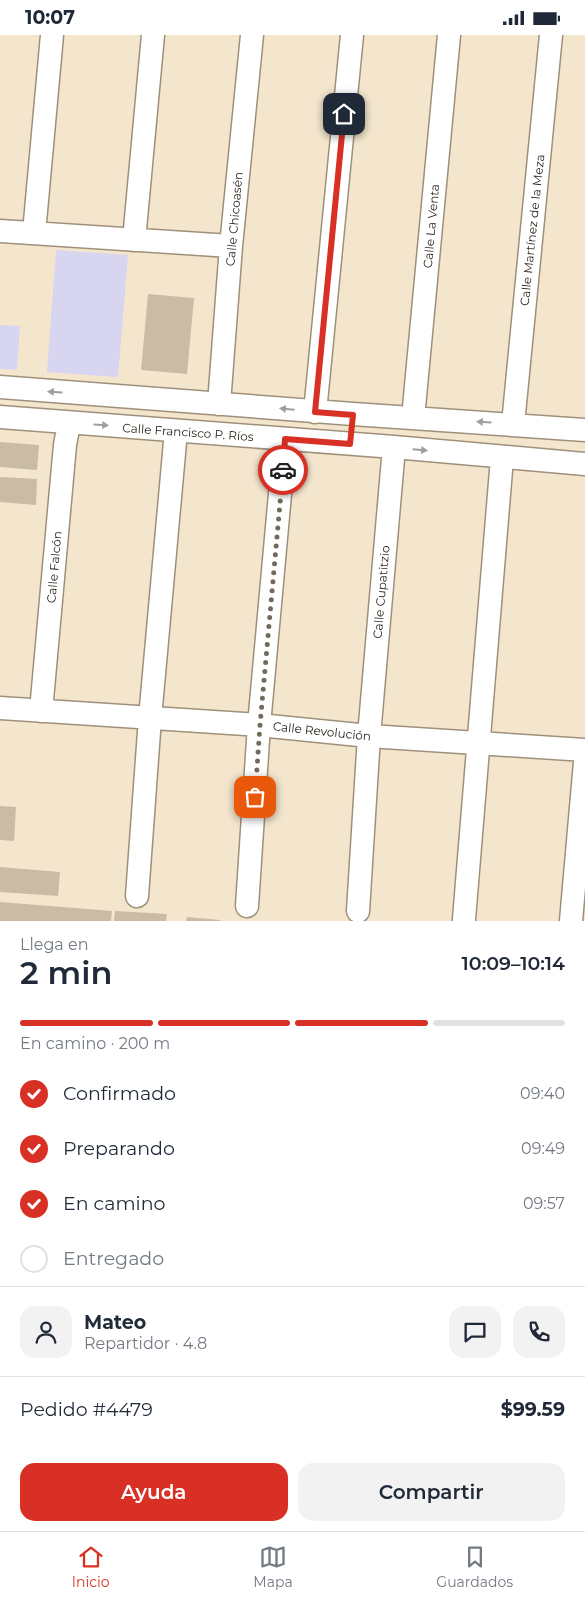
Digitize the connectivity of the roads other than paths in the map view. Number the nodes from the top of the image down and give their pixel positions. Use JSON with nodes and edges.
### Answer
{"nodes":[{"id":1,"x":52,"y":35,"type":"edge"},
{"id":2,"x":153,"y":35,"type":"edge"},
{"id":3,"x":252,"y":35,"type":"edge"},
{"id":4,"x":352,"y":35,"type":"edge"},
{"id":5,"x":449,"y":35,"type":"edge"},
{"id":6,"x":551,"y":35,"type":"edge"},
{"id":7,"x":0,"y":231,"type":"edge"},
{"id":8,"x":34,"y":233,"type":"junction"},
{"id":9,"x":134,"y":239,"type":"junction"},
{"id":10,"x":231,"y":246,"type":"junction"},
{"id":11,"x":0,"y":387,"type":"edge"},
{"id":12,"x":219,"y":404,"type":"junction"},
{"id":13,"x":315,"y":412,"type":"junction"},
{"id":14,"x":353,"y":415,"type":"junction"},
{"id":15,"x":0,"y":417,"type":"edge"},
{"id":16,"x":414,"y":418,"type":"junction"},
{"id":17,"x":69,"y":423,"type":"junction"},
{"id":18,"x":513,"y":424,"type":"junction"},
{"id":19,"x":585,"y":430,"type":"edge"},
{"id":20,"x":176,"y":431,"type":"junction"},
{"id":21,"x":285,"y":439,"type":"junction"},
{"id":22,"x":350,"y":444,"type":"junction"},
{"id":23,"x":394,"y":447,"type":"junction"},
{"id":24,"x":502,"y":458,"type":"junction"},
{"id":25,"x":585,"y":464,"type":"edge"},
{"id":26,"x":0,"y":708,"type":"edge"},
{"id":27,"x":41,"y":711,"type":"junction"},
{"id":28,"x":150,"y":718,"type":"junction"},
{"id":29,"x":260,"y":725,"type":"junction"},
{"id":30,"x":369,"y":736,"type":"junction"},
{"id":31,"x":479,"y":744,"type":"junction"},
{"id":32,"x":585,"y":750,"type":"edge"},
{"id":33,"x":585,"y":763,"type":"edge"},
{"id":34,"x":137,"y":896,"type":"dead end"},
{"id":35,"x":248,"y":906,"type":"dead end"},
{"id":36,"x":358,"y":911,"type":"dead end"},
{"id":37,"x":464,"y":919,"type":"dead end"},
{"id":38,"x":571,"y":921,"type":"edge"}],
"edges":[{"from":1,"to":8,"type":"street"},
{"from":2,"to":9,"type":"street"},
{"from":3,"to":10,"type":"street","name":"Calle Chicoasén"},
{"from":4,"to":13,"type":"street"},
{"from":5,"to":16,"type":"street","name":"Calle La Venta"},
{"from":6,"to":18,"type":"street","name":"Calle Martínez de la Meza"},
{"from":7,"to":8,"type":"street"},
{"from":8,"to":9,"type":"street"},
{"from":9,"to":10,"type":"street"},
{"from":10,"to":12,"type":"street","name":"Calle Chicoasén"},
{"from":12,"to":11,"type":"street","one_way":true},
{"from":13,"to":12,"type":"street","one_way":true},
{"from":13,"to":14,"type":"street"},
{"from":14,"to":16,"type":"street"},
{"from":14,"to":22,"type":"street"},
{"from":15,"to":17,"type":"street","name":"Calle Francisco P. Ríos"},
{"from":18,"to":16,"type":"street","one_way":true},
{"from":17,"to":20,"type":"street","name":"Calle Francisco P. Ríos","one_way":true},
{"from":17,"to":27,"type":"street","name":"Calle Falcón"},
{"from":18,"to":19,"type":"street"},
{"from":20,"to":21,"type":"street","name":"Calle Francisco P. Ríos"},
{"from":20,"to":28,"type":"street"},
{"from":21,"to":22,"type":"street","name":"Calle Francisco P. Ríos"},
{"from":21,"to":29,"type":"street"},
{"from":22,"to":23,"type":"street","name":"Calle Francisco P. Ríos"},
{"from":23,"to":24,"type":"street","name":"Calle Francisco P. Ríos","one_way":true},
{"from":23,"to":30,"type":"street","name":"Calle Cupatitzio"},
{"from":24,"to":25,"type":"street","name":"Calle Francisco P. Ríos"},
{"from":24,"to":31,"type":"street"},
{"from":26,"to":27,"type":"street","name":"Calle Revolución"},
{"from":27,"to":28,"type":"street","name":"Calle Revolución"},
{"from":28,"to":29,"type":"street","name":"Calle Revolución"},
{"from":28,"to":34,"type":"street"},
{"from":29,"to":30,"type":"street","name":"Calle Revolución"},
{"from":29,"to":35,"type":"street"},
{"from":30,"to":31,"type":"street","name":"Calle Revolución"},
{"from":30,"to":36,"type":"street","name":"Calle Cupatitzio"},
{"from":31,"to":32,"type":"street","name":"Calle Revolución"},
{"from":31,"to":37,"type":"street"},
{"from":33,"to":38,"type":"street"}]}
